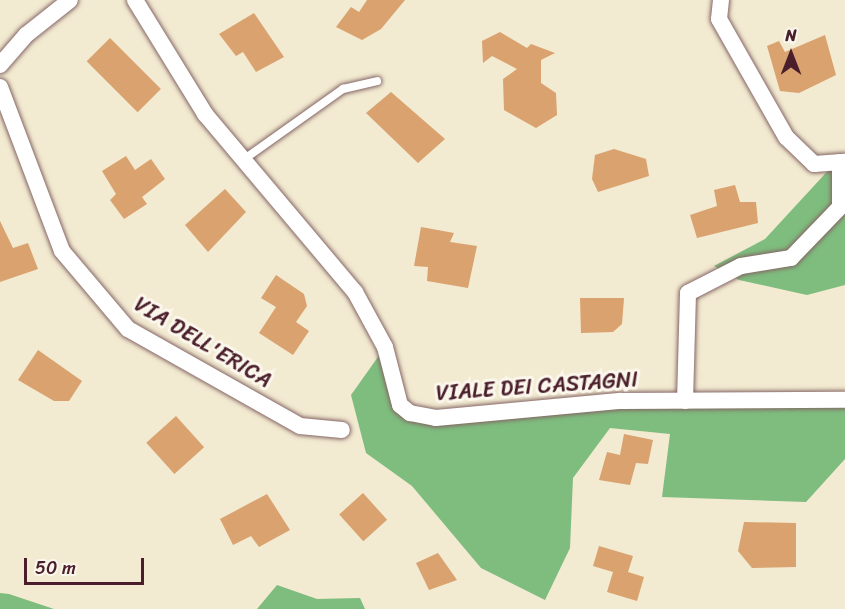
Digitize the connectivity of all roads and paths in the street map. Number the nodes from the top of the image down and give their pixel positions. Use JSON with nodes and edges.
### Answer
{"nodes":[{"id":1,"x":70,"y":0,"type":"edge"},
{"id":2,"x":135,"y":0,"type":"edge"},
{"id":3,"x":721,"y":0,"type":"edge"},
{"id":4,"x":0,"y":66,"type":"edge"},
{"id":5,"x":377,"y":81,"type":"dead end"},
{"id":6,"x":0,"y":87,"type":"edge"},
{"id":7,"x":243,"y":160,"type":"junction"},
{"id":8,"x":842,"y":162,"type":"edge"},
{"id":9,"x":845,"y":400,"type":"edge"},
{"id":10,"x":685,"y":401,"type":"junction"},
{"id":11,"x":342,"y":430,"type":"dead end"}],
"edges":[{"from":1,"to":4,"type":"street"},
{"from":2,"to":7,"type":"street","name":"VIALE DEI CASTAGNI"},
{"from":3,"to":8,"type":"street"},
{"from":5,"to":7,"type":"lane"},
{"from":6,"to":11,"type":"street","name":"VIA DELL'ERICA"},
{"from":7,"to":10,"type":"street","name":"VIALE DEI CASTAGNI"},
{"from":8,"to":10,"type":"street"},
{"from":9,"to":10,"type":"street","name":"VIALE DEI CASTAGNI"}]}
